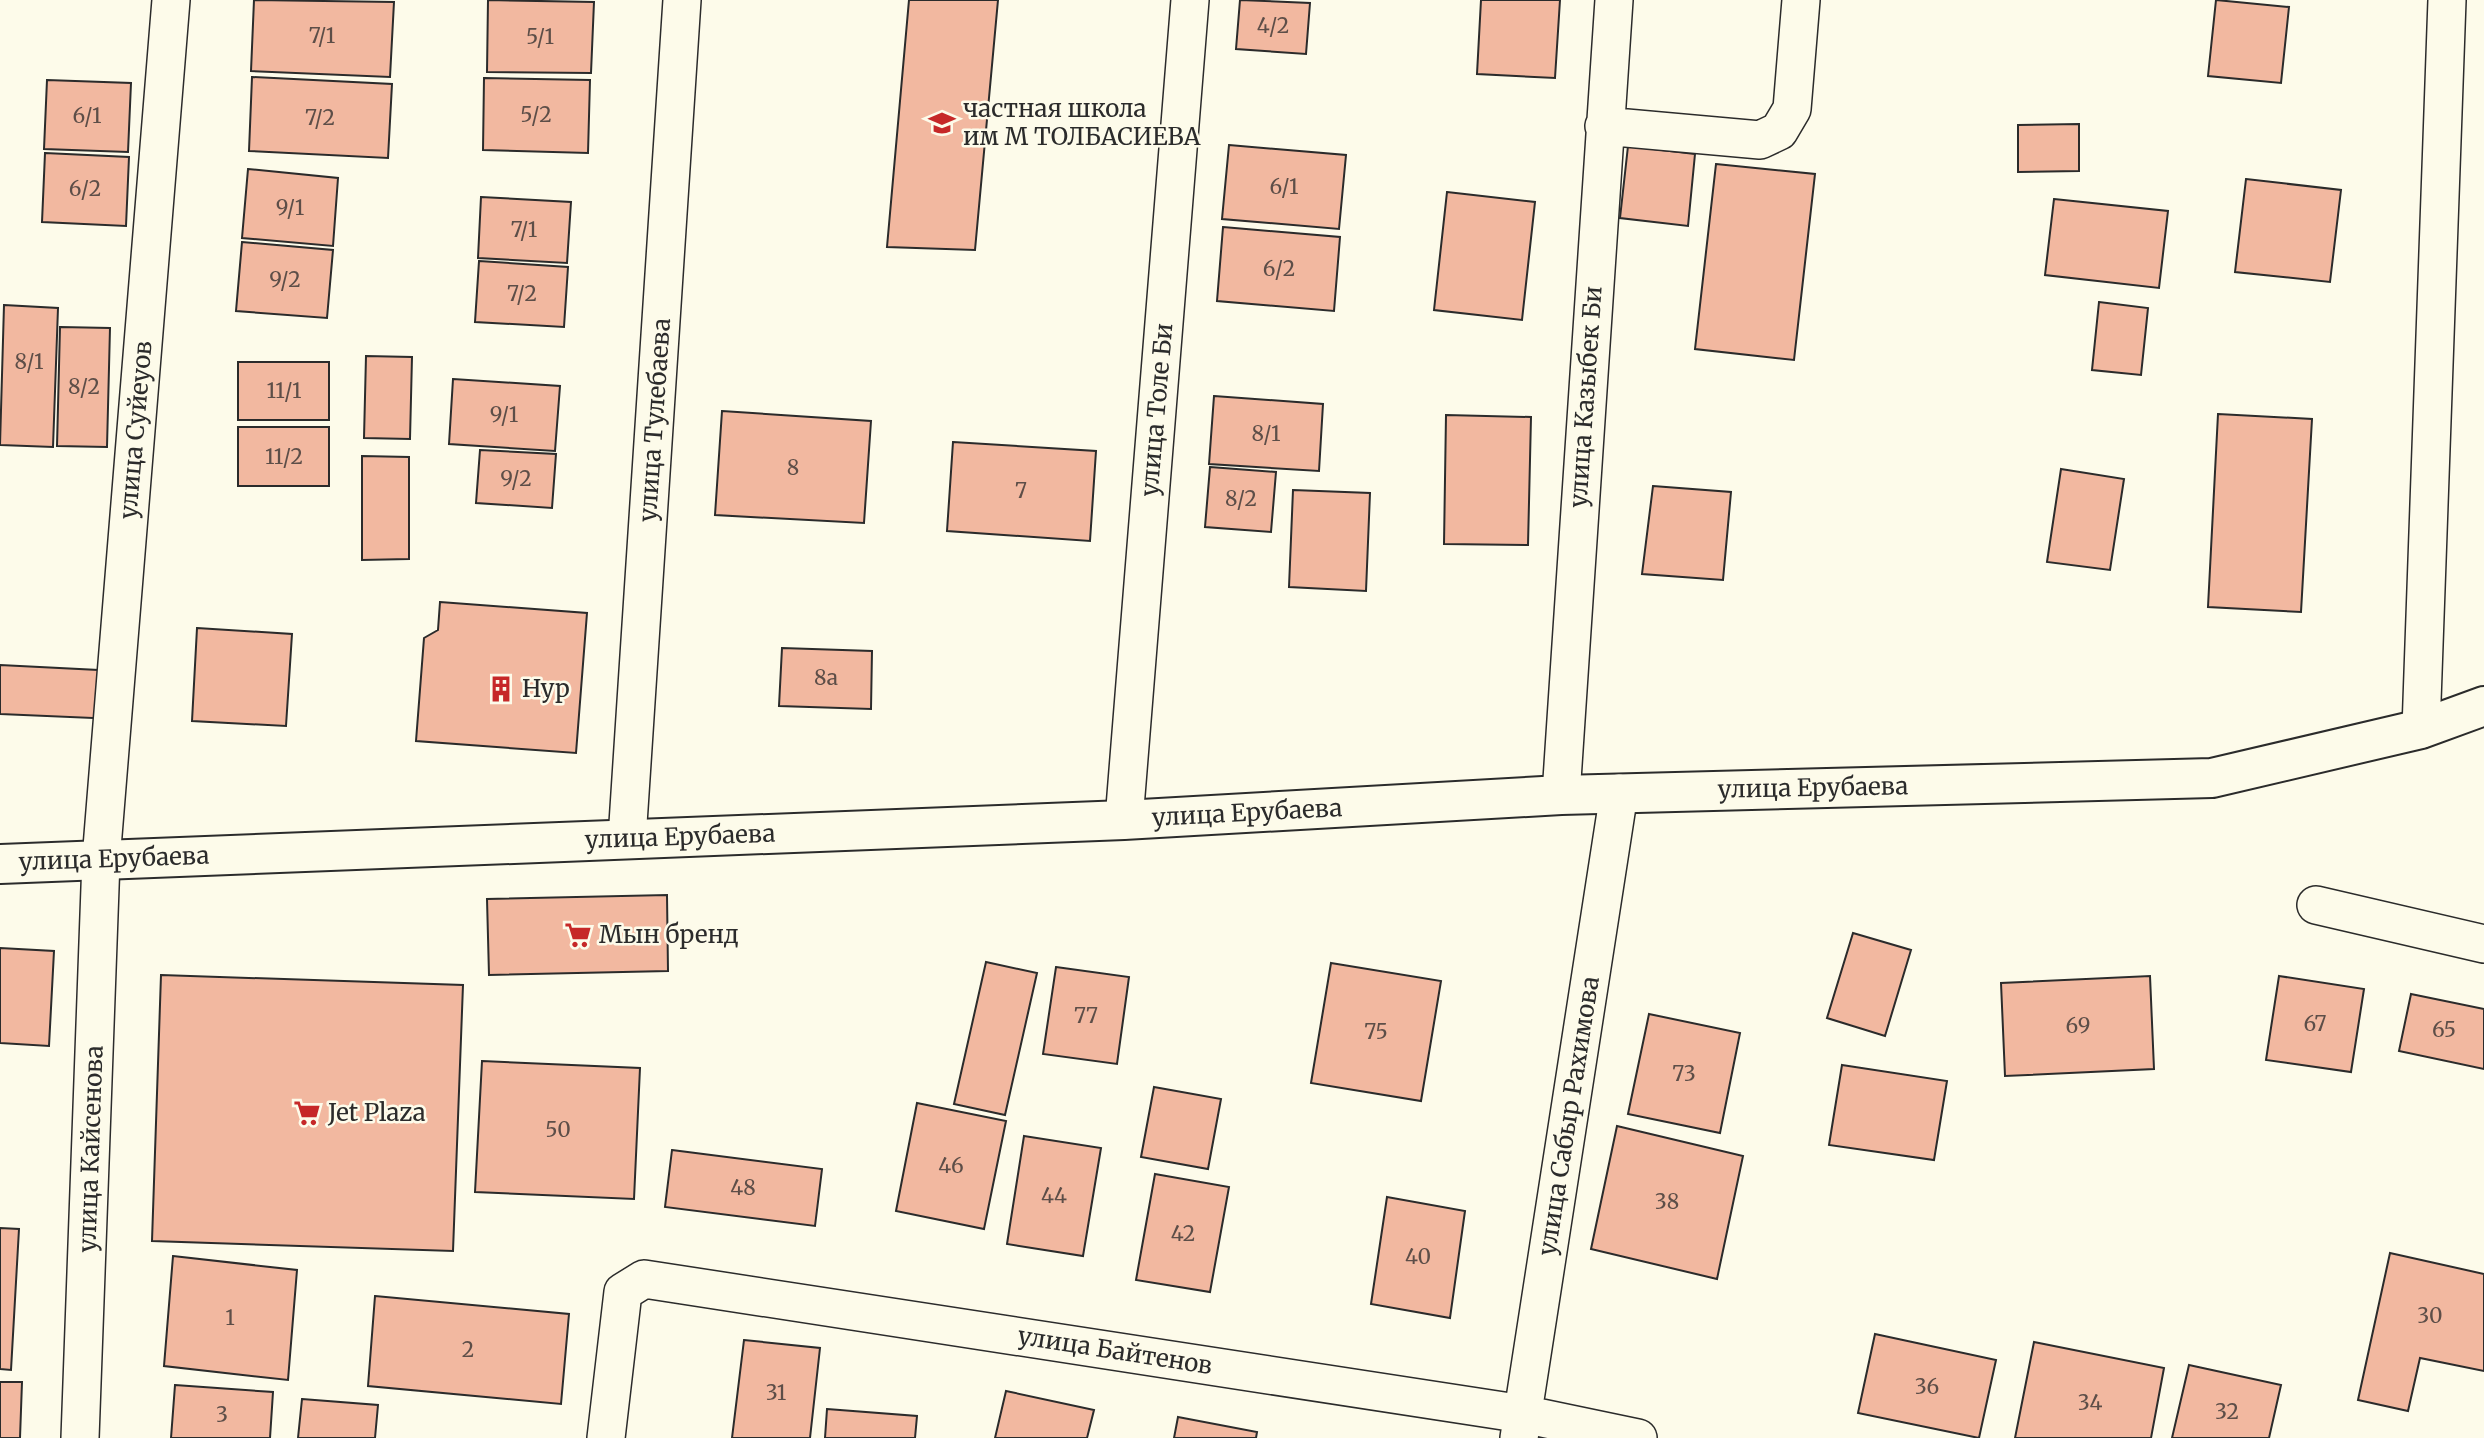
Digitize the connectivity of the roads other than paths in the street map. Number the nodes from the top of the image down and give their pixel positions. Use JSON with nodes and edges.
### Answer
{"nodes":[{"id":1,"x":171,"y":0,"type":"edge"},
{"id":2,"x":682,"y":0,"type":"edge"},
{"id":3,"x":1191,"y":0,"type":"edge"},
{"id":4,"x":1614,"y":0,"type":"edge"},
{"id":5,"x":1801,"y":0,"type":"edge"},
{"id":6,"x":2447,"y":0,"type":"edge"},
{"id":7,"x":1604,"y":126,"type":"junction"},
{"id":8,"x":2484,"y":706,"type":"edge"},
{"id":9,"x":2421,"y":729,"type":"junction"},
{"id":10,"x":1619,"y":793,"type":"junction"},
{"id":11,"x":1561,"y":795,"type":"junction"},
{"id":12,"x":1125,"y":820,"type":"junction"},
{"id":13,"x":627,"y":839,"type":"junction"},
{"id":14,"x":101,"y":860,"type":"junction"},
{"id":15,"x":0,"y":864,"type":"edge"},
{"id":16,"x":2316,"y":905,"type":"dead end"},
{"id":17,"x":2484,"y":944,"type":"edge"},
{"id":18,"x":1521,"y":1426,"type":"edge"},
{"id":19,"x":80,"y":1438,"type":"edge"},
{"id":20,"x":606,"y":1438,"type":"edge"},
{"id":21,"x":1638,"y":1438,"type":"edge"}],
"edges":[{"from":1,"to":14,"type":"street","name":"улица Суйеуов"},
{"from":2,"to":13,"type":"street","name":"улица Тулебаева"},
{"from":3,"to":12,"type":"street","name":"улица Толе Би"},
{"from":4,"to":7,"type":"street","name":"улица Казыбек Би"},
{"from":5,"to":7,"type":"street"},
{"from":6,"to":9,"type":"street"},
{"from":7,"to":11,"type":"street","name":"улица Казыбек Би"},
{"from":8,"to":9,"type":"street","name":"улица Ерубаева"},
{"from":9,"to":10,"type":"street","name":"улица Ерубаева"},
{"from":10,"to":11,"type":"street","name":"улица Ерубаева"},
{"from":10,"to":18,"type":"street","name":"улица Сабыр Рахимова"},
{"from":11,"to":12,"type":"street","name":"улица Ерубаева"},
{"from":12,"to":13,"type":"street","name":"улица Ерубаева"},
{"from":13,"to":14,"type":"street","name":"улица Ерубаева"},
{"from":14,"to":15,"type":"street","name":"улица Ерубаева"},
{"from":14,"to":19,"type":"street","name":"улица Кайсенова"},
{"from":16,"to":17,"type":"street"},
{"from":18,"to":20,"type":"street","name":"улица Байтенов"},
{"from":18,"to":21,"type":"street","name":"улица Байтенов"}]}
